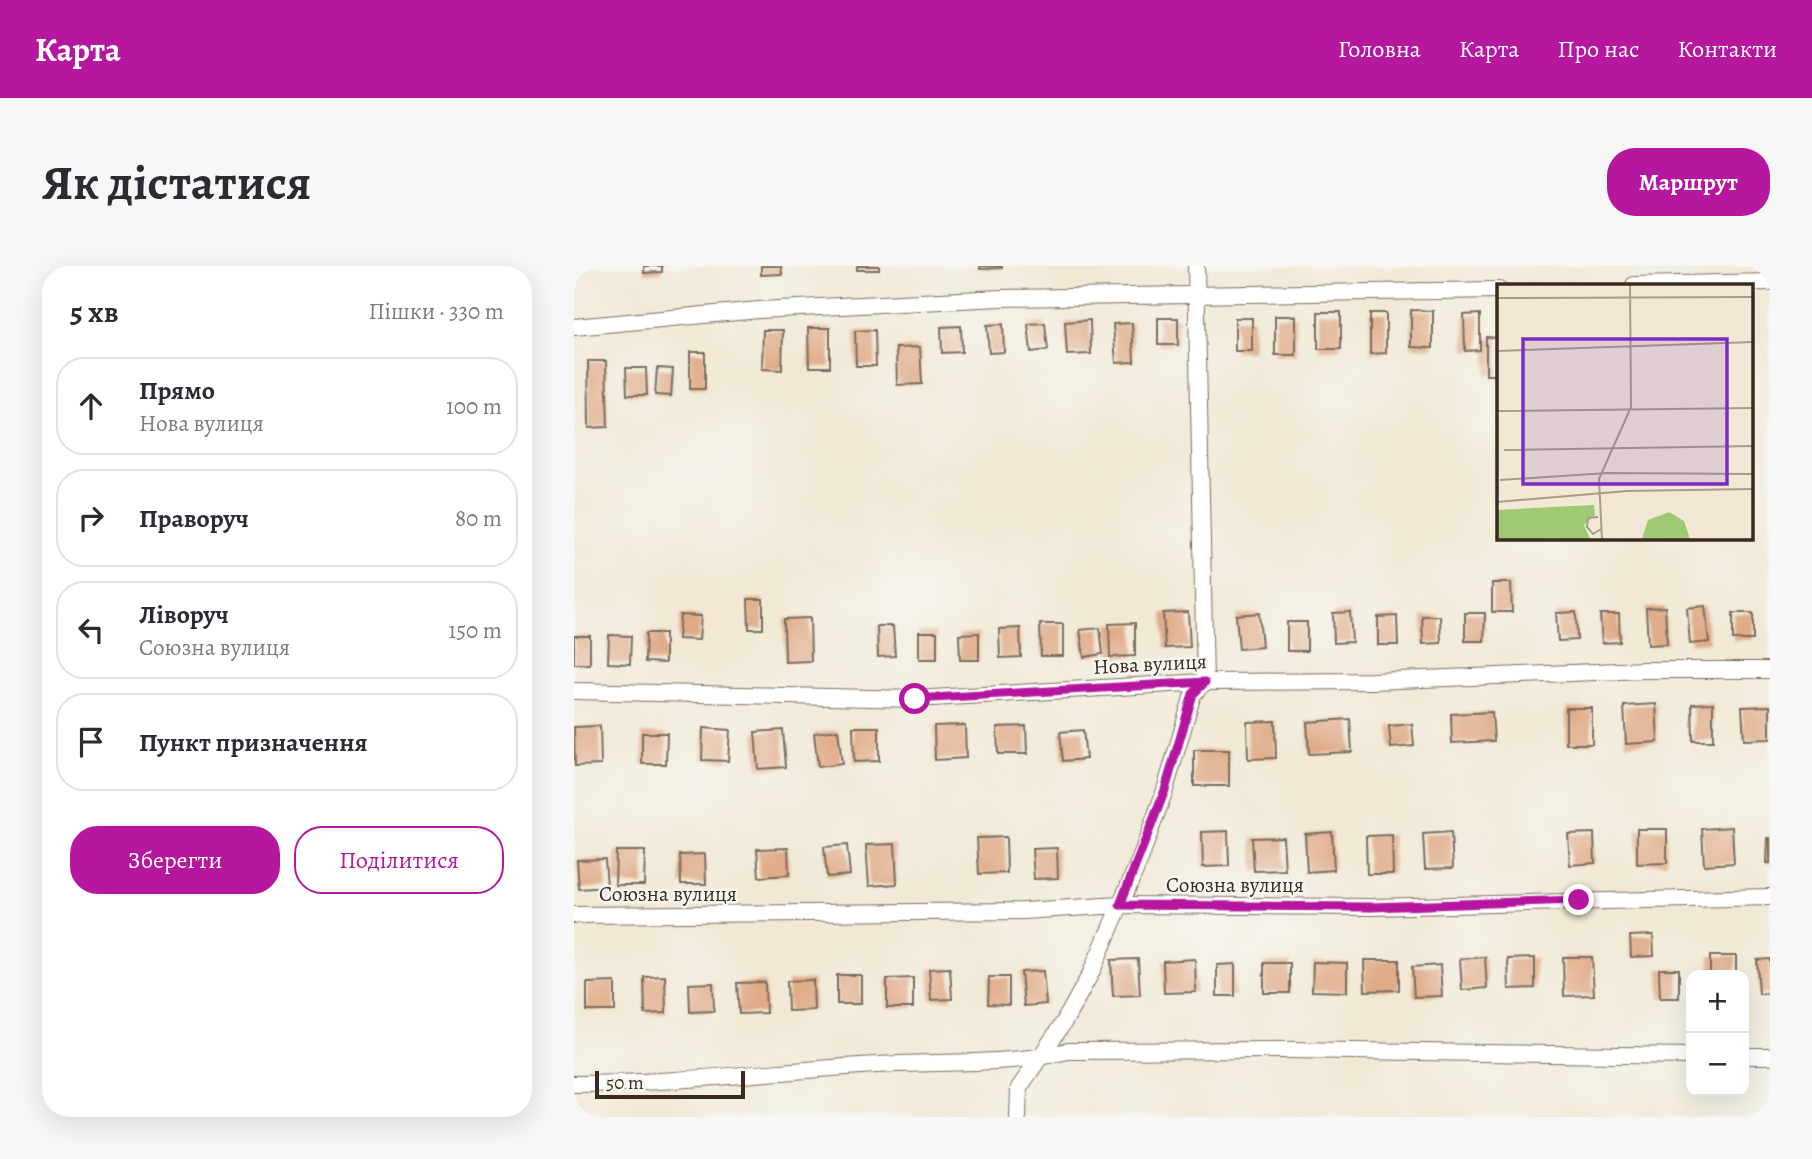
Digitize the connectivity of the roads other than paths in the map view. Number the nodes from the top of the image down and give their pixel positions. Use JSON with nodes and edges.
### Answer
{"nodes":[{"id":1,"x":1196,"y":266,"type":"edge"},
{"id":2,"x":1770,"y":282,"type":"edge"},
{"id":3,"x":1679,"y":284,"type":"edge"},
{"id":4,"x":1497,"y":290,"type":"edge"},
{"id":5,"x":1194,"y":297,"type":"junction"},
{"id":6,"x":574,"y":327,"type":"edge"},
{"id":7,"x":1770,"y":670,"type":"edge"},
{"id":8,"x":1205,"y":682,"type":"junction"},
{"id":9,"x":574,"y":691,"type":"edge"},
{"id":10,"x":1770,"y":897,"type":"edge"},
{"id":11,"x":1120,"y":905,"type":"junction"},
{"id":12,"x":574,"y":915,"type":"edge"},
{"id":13,"x":1686,"y":1056,"type":"edge"},
{"id":14,"x":1749,"y":1056,"type":"edge"},
{"id":15,"x":1770,"y":1056,"type":"edge"},
{"id":16,"x":1040,"y":1058,"type":"junction"},
{"id":17,"x":574,"y":1084,"type":"edge"},
{"id":18,"x":1018,"y":1117,"type":"edge"}],
"edges":[{"from":1,"to":5,"type":"street"},
{"from":2,"to":3,"type":"street"},
{"from":4,"to":5,"type":"street"},
{"from":5,"to":6,"type":"street"},
{"from":5,"to":8,"type":"street"},
{"from":7,"to":8,"type":"street","name":"Нова вулиця"},
{"from":8,"to":9,"type":"street","name":"Нова вулиця"},
{"from":8,"to":11,"type":"street"},
{"from":10,"to":11,"type":"street","name":"Союзна вулиця"},
{"from":11,"to":12,"type":"street","name":"Союзна вулиця"},
{"from":11,"to":16,"type":"street"},
{"from":13,"to":16,"type":"street"},
{"from":14,"to":15,"type":"street"},
{"from":16,"to":17,"type":"street"},
{"from":16,"to":18,"type":"street"}]}
